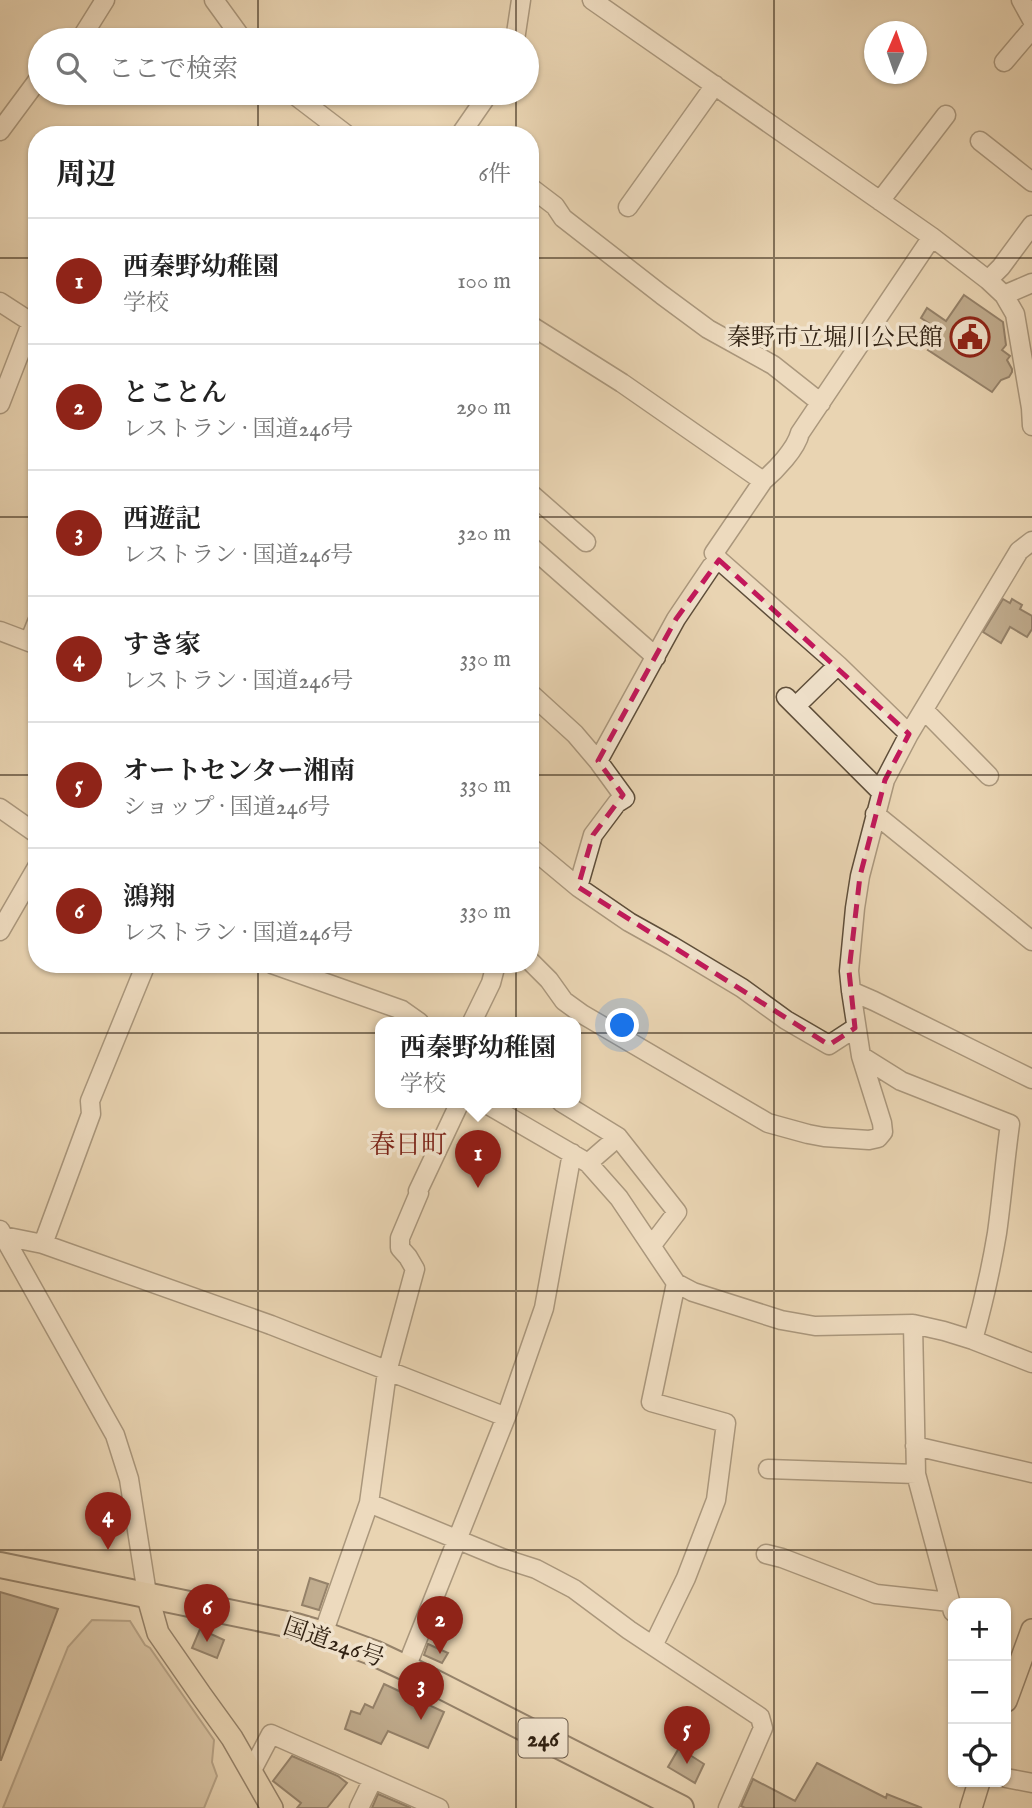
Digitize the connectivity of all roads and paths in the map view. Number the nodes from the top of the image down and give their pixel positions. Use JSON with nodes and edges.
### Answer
{"nodes":[{"id":1,"x":105,"y":0,"type":"edge"},
{"id":2,"x":214,"y":0,"type":"edge"},
{"id":3,"x":521,"y":0,"type":"edge"},
{"id":4,"x":592,"y":0,"type":"edge"},
{"id":5,"x":1021,"y":0,"type":"edge"},
{"id":6,"x":1032,"y":20,"type":"edge"},
{"id":7,"x":88,"y":28,"type":"edge"},
{"id":8,"x":234,"y":28,"type":"edge"},
{"id":9,"x":516,"y":28,"type":"edge"},
{"id":10,"x":1032,"y":29,"type":"edge"},
{"id":11,"x":1004,"y":62,"type":"dead end"},
{"id":12,"x":715,"y":85,"type":"junction"},
{"id":13,"x":28,"y":92,"type":"edge"},
{"id":14,"x":308,"y":105,"type":"edge"},
{"id":15,"x":481,"y":105,"type":"edge"},
{"id":16,"x":946,"y":115,"type":"dead end"},
{"id":17,"x":335,"y":126,"type":"edge"},
{"id":18,"x":466,"y":126,"type":"edge"},
{"id":19,"x":0,"y":131,"type":"edge"},
{"id":20,"x":980,"y":141,"type":"dead end"},
{"id":21,"x":1032,"y":181,"type":"edge"},
{"id":22,"x":539,"y":194,"type":"edge"},
{"id":23,"x":880,"y":201,"type":"junction"},
{"id":24,"x":628,"y":207,"type":"dead end"},
{"id":25,"x":1032,"y":225,"type":"edge"},
{"id":26,"x":932,"y":237,"type":"junction"},
{"id":27,"x":988,"y":280,"type":"junction"},
{"id":28,"x":1032,"y":283,"type":"edge"},
{"id":29,"x":1004,"y":295,"type":"junction"},
{"id":30,"x":0,"y":302,"type":"edge"},
{"id":31,"x":28,"y":321,"type":"edge"},
{"id":32,"x":539,"y":331,"type":"edge"},
{"id":33,"x":28,"y":339,"type":"edge"},
{"id":34,"x":821,"y":403,"type":"junction"},
{"id":35,"x":0,"y":404,"type":"edge"},
{"id":36,"x":1032,"y":414,"type":"edge"},
{"id":37,"x":763,"y":481,"type":"junction"},
{"id":38,"x":539,"y":501,"type":"edge"},
{"id":39,"x":1032,"y":541,"type":"edge"},
{"id":40,"x":586,"y":542,"type":"dead end"},
{"id":41,"x":539,"y":554,"type":"edge"},
{"id":42,"x":719,"y":560,"type":"junction"},
{"id":43,"x":0,"y":631,"type":"edge"},
{"id":44,"x":28,"y":641,"type":"edge"},
{"id":45,"x":656,"y":657,"type":"junction"},
{"id":46,"x":838,"y":665,"type":"junction"},
{"id":47,"x":539,"y":701,"type":"edge"},
{"id":48,"x":924,"y":710,"type":"junction"},
{"id":49,"x":909,"y":734,"type":"junction"},
{"id":50,"x":598,"y":761,"type":"junction"},
{"id":51,"x":989,"y":776,"type":"dead end"},
{"id":52,"x":881,"y":792,"type":"junction"},
{"id":53,"x":0,"y":808,"type":"edge"},
{"id":54,"x":875,"y":814,"type":"junction"},
{"id":55,"x":28,"y":828,"type":"edge"},
{"id":56,"x":539,"y":854,"type":"edge"},
{"id":57,"x":28,"y":883,"type":"edge"},
{"id":58,"x":578,"y":887,"type":"junction"},
{"id":59,"x":0,"y":931,"type":"edge"},
{"id":60,"x":1032,"y":941,"type":"edge"},
{"id":61,"x":539,"y":970,"type":"edge"},
{"id":62,"x":142,"y":973,"type":"edge"},
{"id":63,"x":297,"y":973,"type":"edge"},
{"id":64,"x":494,"y":973,"type":"edge"},
{"id":65,"x":851,"y":991,"type":"junction"},
{"id":66,"x":412,"y":1017,"type":"edge"},
{"id":67,"x":474,"y":1017,"type":"edge"},
{"id":68,"x":855,"y":1028,"type":"junction"},
{"id":69,"x":861,"y":1056,"type":"junction"},
{"id":70,"x":1032,"y":1079,"type":"edge"},
{"id":71,"x":457,"y":1108,"type":"edge"},
{"id":72,"x":503,"y":1108,"type":"edge"},
{"id":73,"x":571,"y":1108,"type":"edge"},
{"id":74,"x":618,"y":1137,"type":"junction"},
{"id":75,"x":572,"y":1153,"type":"junction"},
{"id":76,"x":588,"y":1163,"type":"junction"},
{"id":77,"x":1,"y":1233,"type":"edge"},
{"id":78,"x":43,"y":1244,"type":"junction"},
{"id":79,"x":652,"y":1245,"type":"junction"},
{"id":80,"x":676,"y":1283,"type":"junction"},
{"id":81,"x":912,"y":1324,"type":"junction"},
{"id":82,"x":973,"y":1340,"type":"junction"},
{"id":83,"x":1032,"y":1363,"type":"edge"},
{"id":84,"x":387,"y":1372,"type":"junction"},
{"id":85,"x":506,"y":1418,"type":"junction"},
{"id":86,"x":915,"y":1446,"type":"junction"},
{"id":87,"x":768,"y":1468,"type":"dead end"},
{"id":88,"x":1032,"y":1473,"type":"edge"},
{"id":89,"x":916,"y":1474,"type":"junction"},
{"id":90,"x":369,"y":1503,"type":"junction"},
{"id":91,"x":457,"y":1539,"type":"junction"},
{"id":92,"x":777,"y":1552,"type":"dead end"},
{"id":93,"x":0,"y":1565,"type":"edge"},
{"id":94,"x":146,"y":1594,"type":"junction"},
{"id":95,"x":950,"y":1598,"type":"edge"},
{"id":96,"x":948,"y":1606,"type":"edge"},
{"id":97,"x":1032,"y":1630,"type":"edge"},
{"id":98,"x":323,"y":1634,"type":"junction"},
{"id":99,"x":653,"y":1646,"type":"junction"},
{"id":100,"x":406,"y":1668,"type":"junction"},
{"id":101,"x":1011,"y":1687,"type":"edge"},
{"id":102,"x":252,"y":1770,"type":"junction"},
{"id":103,"x":373,"y":1779,"type":"junction"},
{"id":104,"x":1011,"y":1779,"type":"edge"},
{"id":105,"x":1032,"y":1783,"type":"edge"},
{"id":106,"x":977,"y":1787,"type":"edge"},
{"id":107,"x":668,"y":1805,"type":"edge"},
{"id":108,"x":272,"y":1808,"type":"edge"},
{"id":109,"x":359,"y":1808,"type":"edge"},
{"id":110,"x":439,"y":1808,"type":"edge"},
{"id":111,"x":728,"y":1808,"type":"edge"},
{"id":112,"x":971,"y":1808,"type":"edge"}],
"edges":[{"from":1,"to":7,"type":"street"},
{"from":2,"to":8,"type":"street"},
{"from":3,"to":9,"type":"street"},
{"from":4,"to":12,"type":"street"},
{"from":5,"to":6,"type":"street"},
{"from":10,"to":11,"type":"street"},
{"from":12,"to":23,"type":"street"},
{"from":12,"to":24,"type":"street"},
{"from":13,"to":19,"type":"street"},
{"from":14,"to":17,"type":"street"},
{"from":15,"to":18,"type":"street"},
{"from":16,"to":23,"type":"street"},
{"from":20,"to":21,"type":"street"},
{"from":22,"to":34,"type":"street"},
{"from":23,"to":26,"type":"street"},
{"from":25,"to":27,"type":"street"},
{"from":26,"to":27,"type":"street"},
{"from":26,"to":34,"type":"street"},
{"from":27,"to":29,"type":"street"},
{"from":28,"to":29,"type":"street"},
{"from":29,"to":36,"type":"street"},
{"from":30,"to":31,"type":"street"},
{"from":32,"to":37,"type":"street"},
{"from":33,"to":35,"type":"street"},
{"from":34,"to":37,"type":"street"},
{"from":37,"to":42,"type":"street"},
{"from":38,"to":40,"type":"street"},
{"from":39,"to":48,"type":"street"},
{"from":41,"to":45,"type":"street"},
{"from":42,"to":45,"type":"street"},
{"from":42,"to":46,"type":"street"},
{"from":43,"to":44,"type":"street"},
{"from":45,"to":50,"type":"street"},
{"from":46,"to":49,"type":"street"},
{"from":46,"to":52,"type":"street"},
{"from":47,"to":50,"type":"street"},
{"from":48,"to":49,"type":"street"},
{"from":48,"to":51,"type":"street"},
{"from":49,"to":52,"type":"street"},
{"from":50,"to":58,"type":"street"},
{"from":52,"to":54,"type":"street"},
{"from":53,"to":55,"type":"street"},
{"from":54,"to":60,"type":"street"},
{"from":54,"to":65,"type":"street"},
{"from":56,"to":58,"type":"street"},
{"from":57,"to":59,"type":"street"},
{"from":58,"to":68,"type":"street"},
{"from":61,"to":69,"type":"street"},
{"from":62,"to":78,"type":"street"},
{"from":63,"to":66,"type":"street"},
{"from":64,"to":67,"type":"street"},
{"from":65,"to":68,"type":"street"},
{"from":65,"to":70,"type":"street"},
{"from":68,"to":69,"type":"street"},
{"from":69,"to":82,"type":"street"},
{"from":71,"to":84,"type":"street"},
{"from":72,"to":75,"type":"street"},
{"from":73,"to":74,"type":"street"},
{"from":74,"to":76,"type":"street"},
{"from":74,"to":79,"type":"street"},
{"from":75,"to":76,"type":"street"},
{"from":75,"to":85,"type":"street"},
{"from":76,"to":79,"type":"street"},
{"from":77,"to":78,"type":"street"},
{"from":77,"to":94,"type":"street"},
{"from":78,"to":84,"type":"street"},
{"from":79,"to":80,"type":"street"},
{"from":80,"to":81,"type":"street"},
{"from":80,"to":99,"type":"street"},
{"from":81,"to":82,"type":"street"},
{"from":81,"to":86,"type":"street"},
{"from":82,"to":83,"type":"street"},
{"from":84,"to":85,"type":"street"},
{"from":84,"to":90,"type":"street"},
{"from":85,"to":91,"type":"street"},
{"from":86,"to":88,"type":"street"},
{"from":86,"to":89,"type":"street"},
{"from":87,"to":89,"type":"street"},
{"from":89,"to":95,"type":"street"},
{"from":90,"to":91,"type":"street"},
{"from":90,"to":98,"type":"street"},
{"from":91,"to":99,"type":"street"},
{"from":91,"to":100,"type":"street"},
{"from":92,"to":96,"type":"street"},
{"from":93,"to":94,"type":"highway","name":"国道246号","number":"246"},
{"from":94,"to":98,"type":"highway","name":"国道246号","number":"246"},
{"from":94,"to":102,"type":"main road"},
{"from":97,"to":101,"type":"main road"},
{"from":98,"to":100,"type":"highway","name":"国道246号","number":"246"},
{"from":99,"to":111,"type":"street"},
{"from":100,"to":107,"type":"highway","name":"国道246号","number":"246"},
{"from":102,"to":103,"type":"street"},
{"from":102,"to":108,"type":"main road"},
{"from":103,"to":109,"type":"street"},
{"from":103,"to":110,"type":"street"},
{"from":104,"to":105,"type":"street"},
{"from":106,"to":112,"type":"main road"}]}
